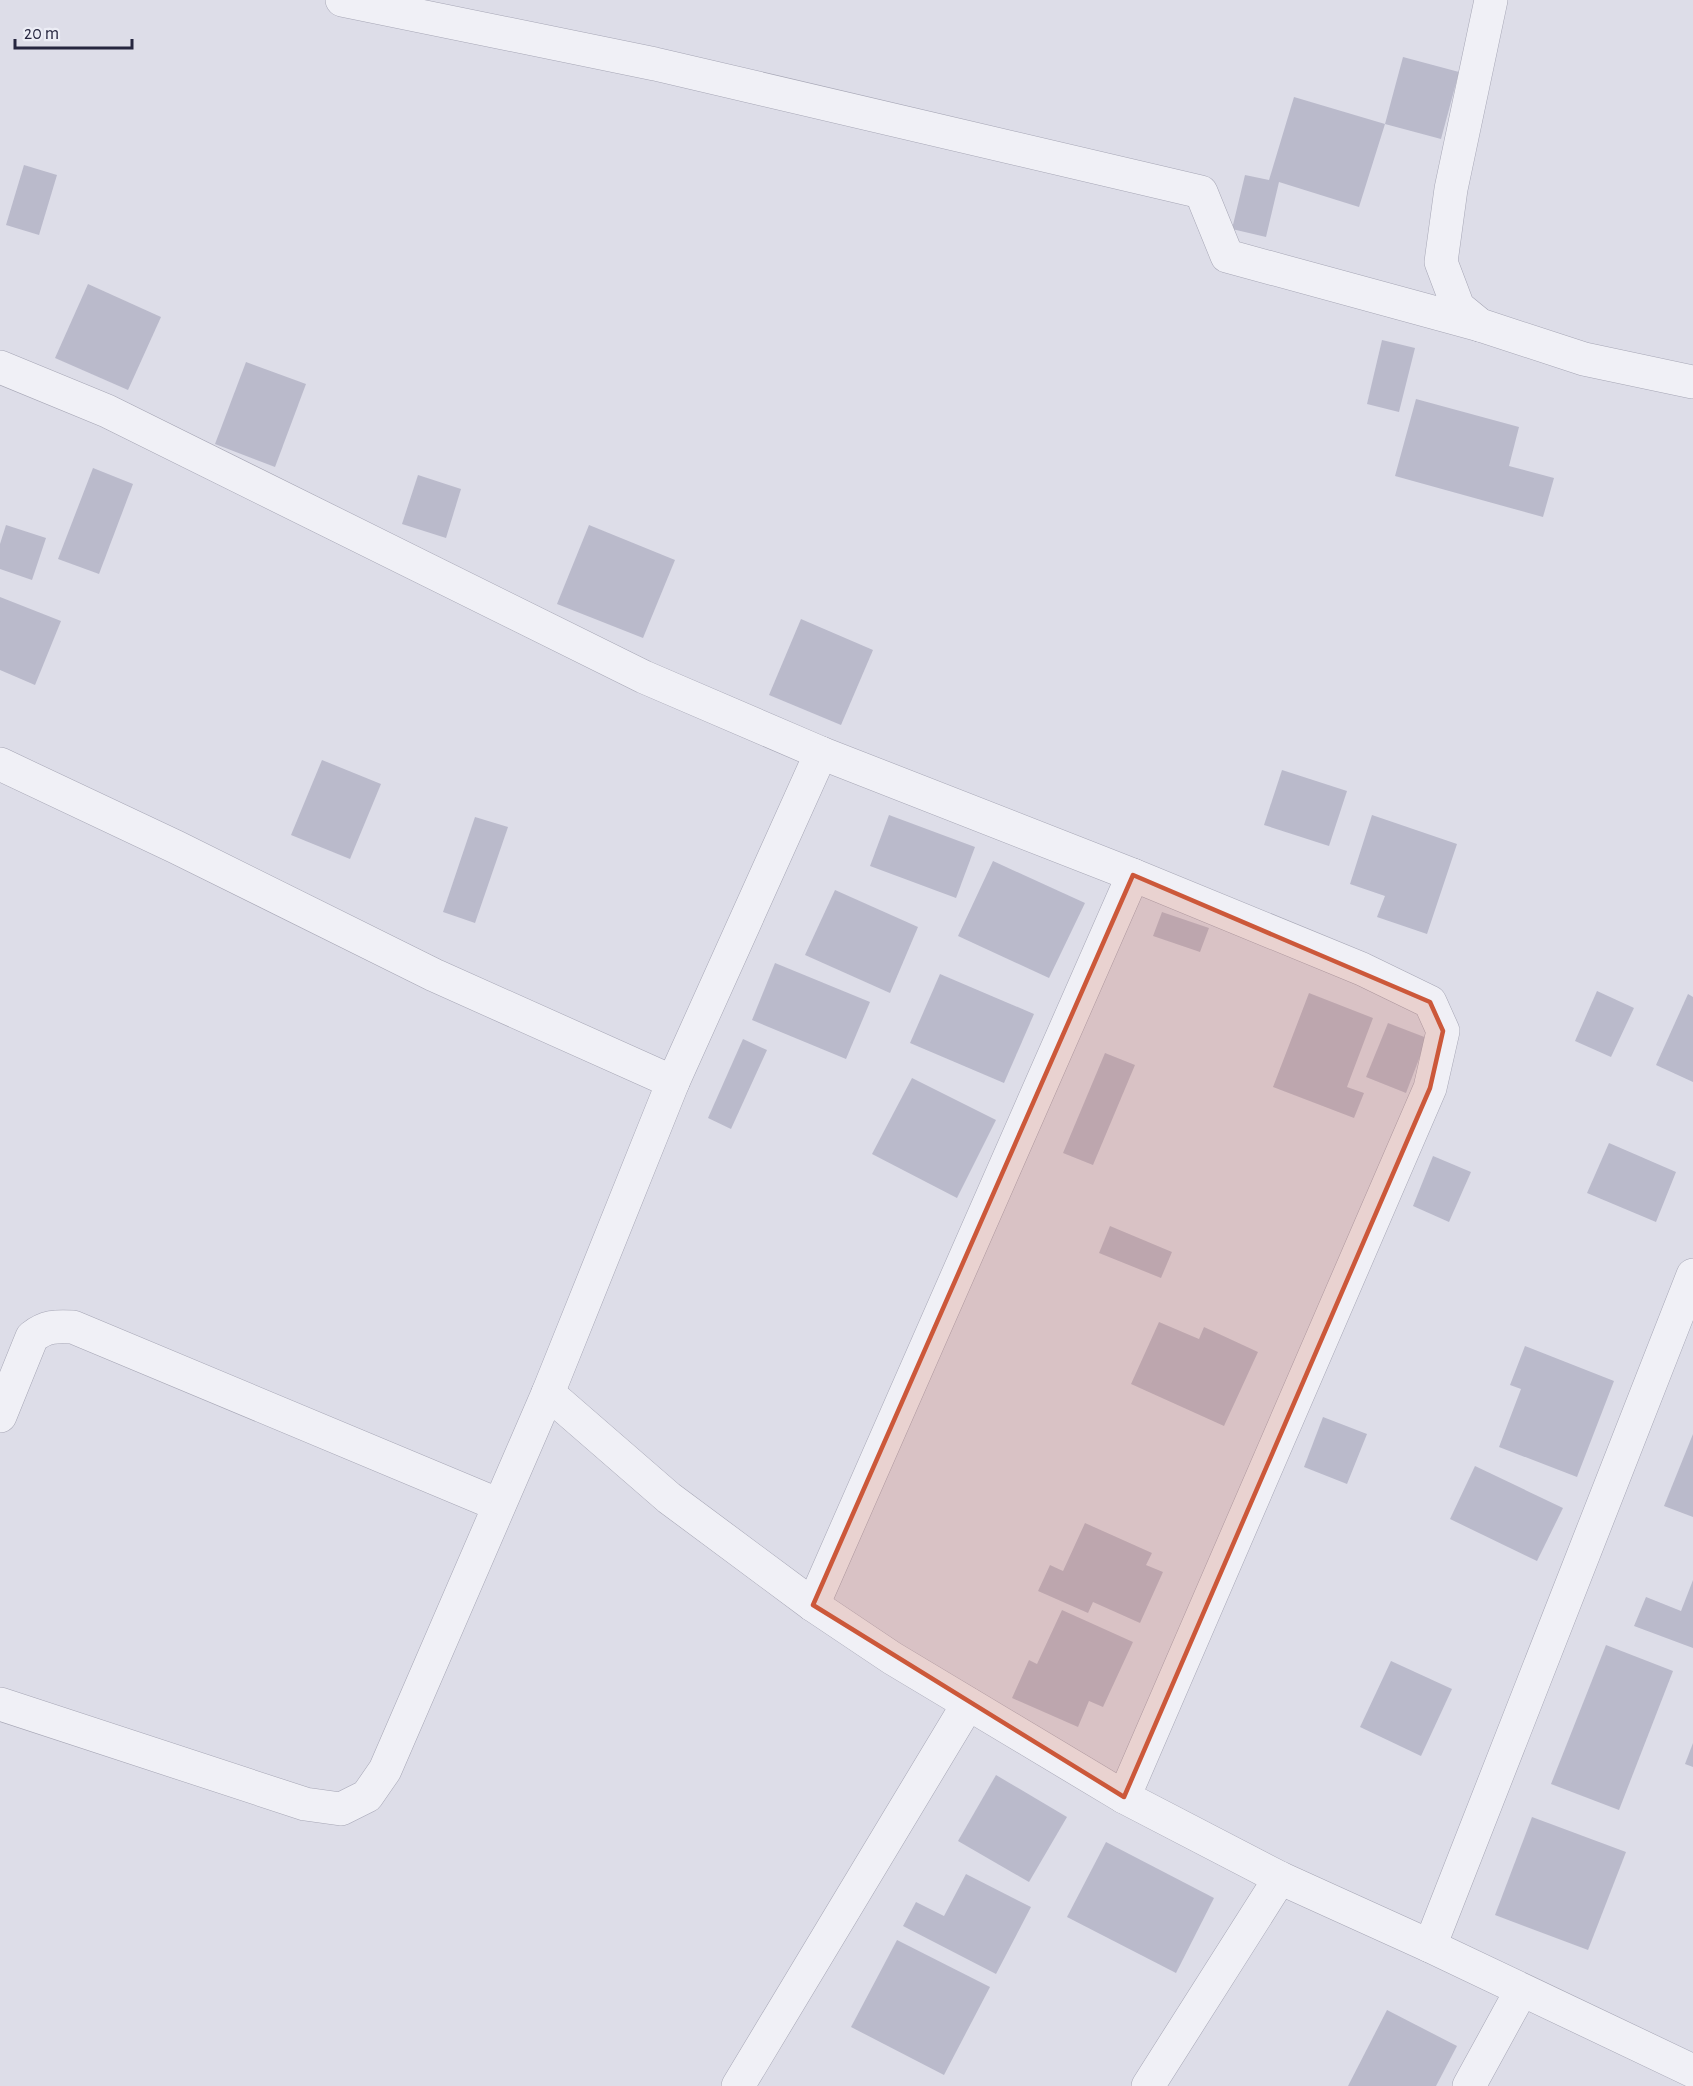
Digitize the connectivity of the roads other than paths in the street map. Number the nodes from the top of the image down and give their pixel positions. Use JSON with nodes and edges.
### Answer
{"nodes":[{"id":1,"x":342,"y":0,"type":"edge"},
{"id":2,"x":1491,"y":0,"type":"edge"},
{"id":3,"x":1480,"y":325,"type":"junction"},
{"id":4,"x":0,"y":367,"type":"edge"},
{"id":5,"x":1693,"y":382,"type":"edge"},
{"id":6,"x":821,"y":753,"type":"junction"},
{"id":7,"x":0,"y":764,"type":"edge"},
{"id":8,"x":1133,"y":875,"type":"junction"},
{"id":9,"x":673,"y":1082,"type":"junction"},
{"id":10,"x":1693,"y":1275,"type":"edge"},
{"id":11,"x":548,"y":1393,"type":"junction"},
{"id":12,"x":0,"y":1416,"type":"edge"},
{"id":13,"x":499,"y":1505,"type":"junction"},
{"id":14,"x":813,"y":1605,"type":"junction"},
{"id":15,"x":0,"y":1704,"type":"edge"},
{"id":16,"x":968,"y":1704,"type":"junction"},
{"id":17,"x":1124,"y":1797,"type":"junction"},
{"id":18,"x":1280,"y":1878,"type":"junction"},
{"id":19,"x":1430,"y":1946,"type":"junction"},
{"id":20,"x":1521,"y":1991,"type":"junction"},
{"id":21,"x":1693,"y":2071,"type":"edge"},
{"id":22,"x":738,"y":2086,"type":"edge"},
{"id":23,"x":1148,"y":2086,"type":"edge"},
{"id":24,"x":1469,"y":2086,"type":"edge"}],
"edges":[{"from":1,"to":3,"type":"street"},
{"from":2,"to":3,"type":"street"},
{"from":3,"to":5,"type":"street"},
{"from":4,"to":6,"type":"street"},
{"from":6,"to":8,"type":"street"},
{"from":6,"to":9,"type":"street"},
{"from":7,"to":9,"type":"street"},
{"from":8,"to":14,"type":"street"},
{"from":8,"to":17,"type":"street"},
{"from":9,"to":11,"type":"street"},
{"from":10,"to":19,"type":"street"},
{"from":11,"to":13,"type":"street"},
{"from":11,"to":14,"type":"street"},
{"from":12,"to":13,"type":"street"},
{"from":13,"to":15,"type":"street"},
{"from":14,"to":16,"type":"street"},
{"from":16,"to":17,"type":"street"},
{"from":16,"to":22,"type":"street"},
{"from":17,"to":18,"type":"street"},
{"from":18,"to":19,"type":"street"},
{"from":18,"to":23,"type":"street"},
{"from":19,"to":20,"type":"street"},
{"from":20,"to":21,"type":"street"},
{"from":20,"to":24,"type":"street"}]}
